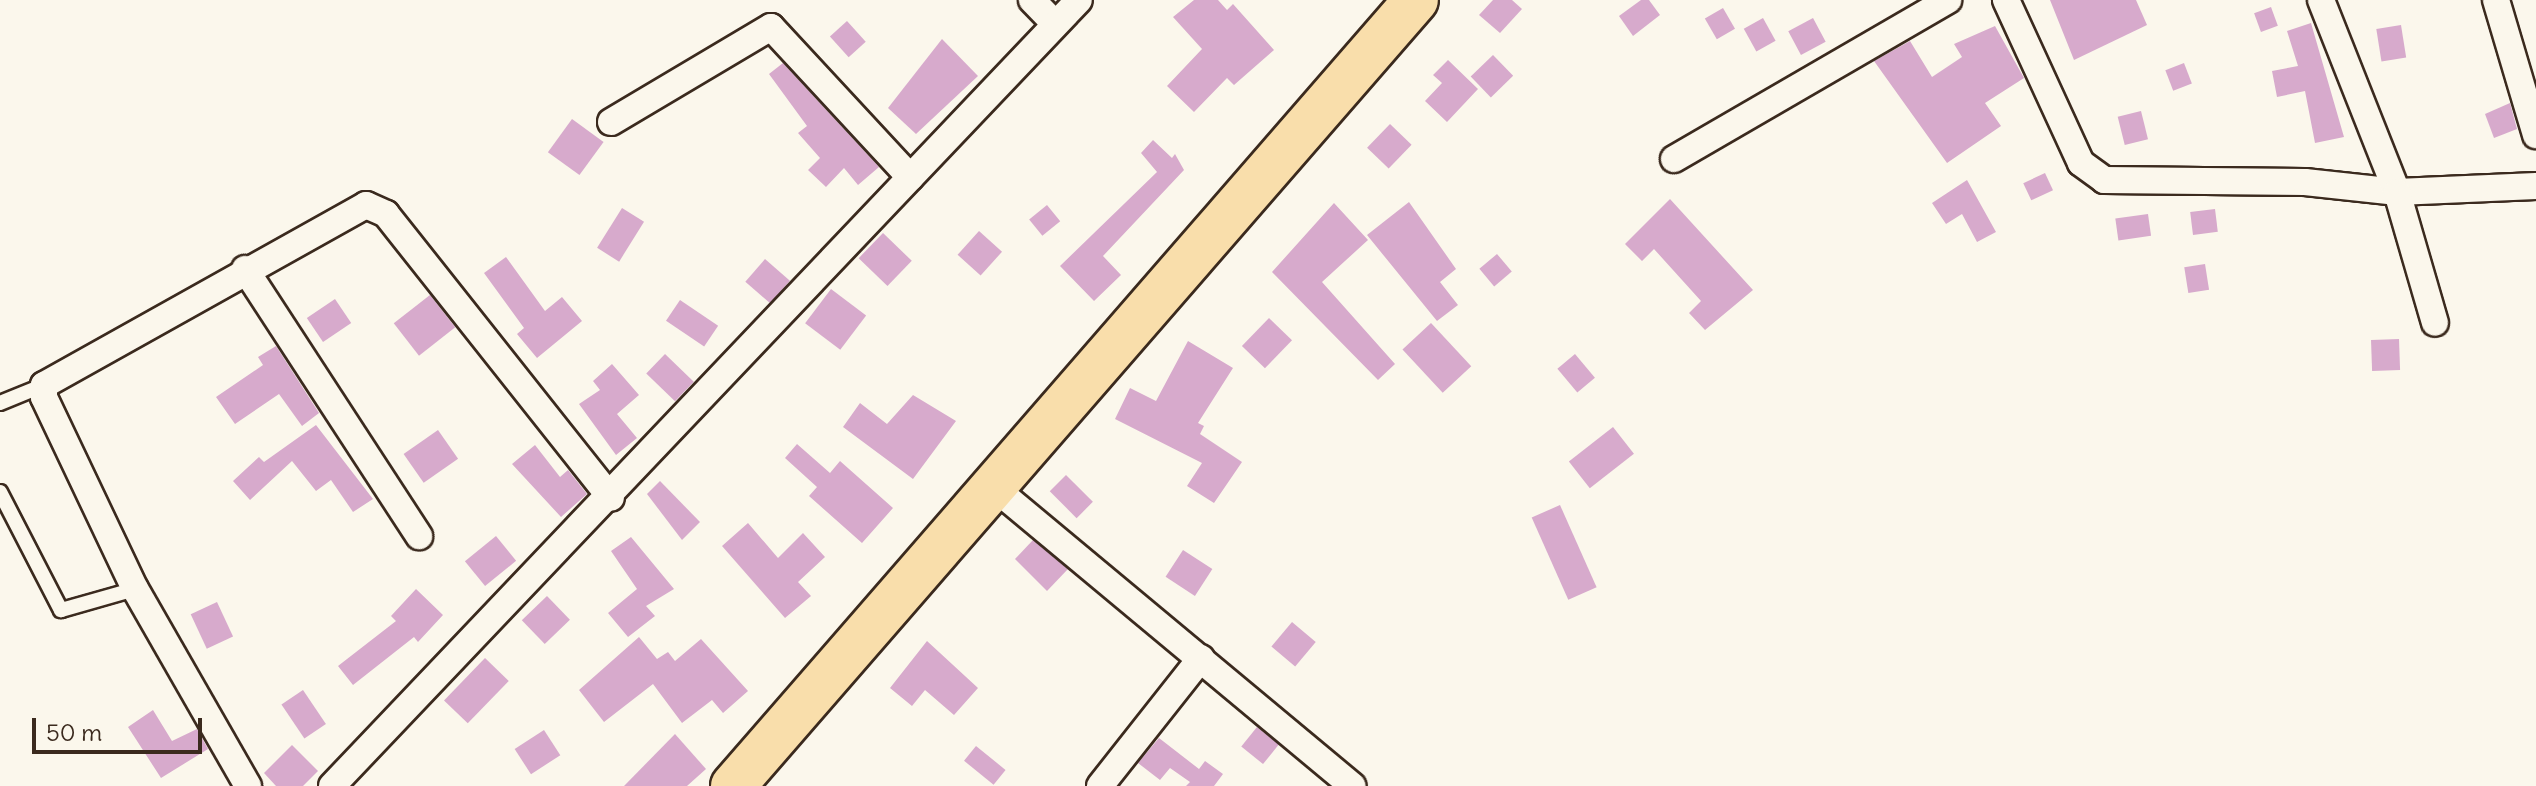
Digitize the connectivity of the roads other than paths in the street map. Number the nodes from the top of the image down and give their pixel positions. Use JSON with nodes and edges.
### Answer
{"nodes":[{"id":1,"x":1032,"y":0,"type":"edge"},
{"id":2,"x":1079,"y":0,"type":"edge"},
{"id":3,"x":1416,"y":0,"type":"edge"},
{"id":4,"x":1948,"y":0,"type":"edge"},
{"id":5,"x":2006,"y":0,"type":"edge"},
{"id":6,"x":2321,"y":0,"type":"edge"},
{"id":7,"x":2496,"y":0,"type":"edge"},
{"id":8,"x":1055,"y":24,"type":"junction"},
{"id":9,"x":611,"y":122,"type":"dead end"},
{"id":10,"x":2536,"y":135,"type":"edge"},
{"id":11,"x":1674,"y":159,"type":"dead end"},
{"id":12,"x":910,"y":177,"type":"junction"},
{"id":13,"x":2536,"y":186,"type":"edge"},
{"id":14,"x":2397,"y":192,"type":"junction"},
{"id":15,"x":245,"y":269,"type":"junction"},
{"id":16,"x":2435,"y":323,"type":"dead end"},
{"id":17,"x":44,"y":385,"type":"junction"},
{"id":18,"x":0,"y":403,"type":"edge"},
{"id":19,"x":996,"y":489,"type":"junction"},
{"id":20,"x":0,"y":492,"type":"edge"},
{"id":21,"x":611,"y":498,"type":"junction"},
{"id":22,"x":419,"y":536,"type":"dead end"},
{"id":23,"x":135,"y":589,"type":"junction"},
{"id":24,"x":1201,"y":658,"type":"junction"},
{"id":25,"x":248,"y":786,"type":"edge"},
{"id":26,"x":332,"y":786,"type":"edge"},
{"id":27,"x":733,"y":786,"type":"edge"},
{"id":28,"x":1100,"y":786,"type":"edge"},
{"id":29,"x":1353,"y":786,"type":"edge"}],
"edges":[{"from":1,"to":8,"type":"street"},
{"from":2,"to":8,"type":"street"},
{"from":3,"to":19,"type":"highway"},
{"from":4,"to":11,"type":"street"},
{"from":5,"to":14,"type":"street"},
{"from":6,"to":14,"type":"street"},
{"from":7,"to":10,"type":"street"},
{"from":8,"to":12,"type":"street"},
{"from":9,"to":12,"type":"street"},
{"from":12,"to":21,"type":"street"},
{"from":13,"to":14,"type":"street"},
{"from":14,"to":16,"type":"street"},
{"from":15,"to":17,"type":"street"},
{"from":15,"to":21,"type":"street"},
{"from":15,"to":22,"type":"street"},
{"from":17,"to":18,"type":"lane"},
{"from":17,"to":23,"type":"street"},
{"from":19,"to":24,"type":"street"},
{"from":19,"to":27,"type":"highway"},
{"from":20,"to":23,"type":"lane"},
{"from":21,"to":26,"type":"street"},
{"from":23,"to":25,"type":"street"},
{"from":24,"to":28,"type":"street"},
{"from":24,"to":29,"type":"street"}]}
